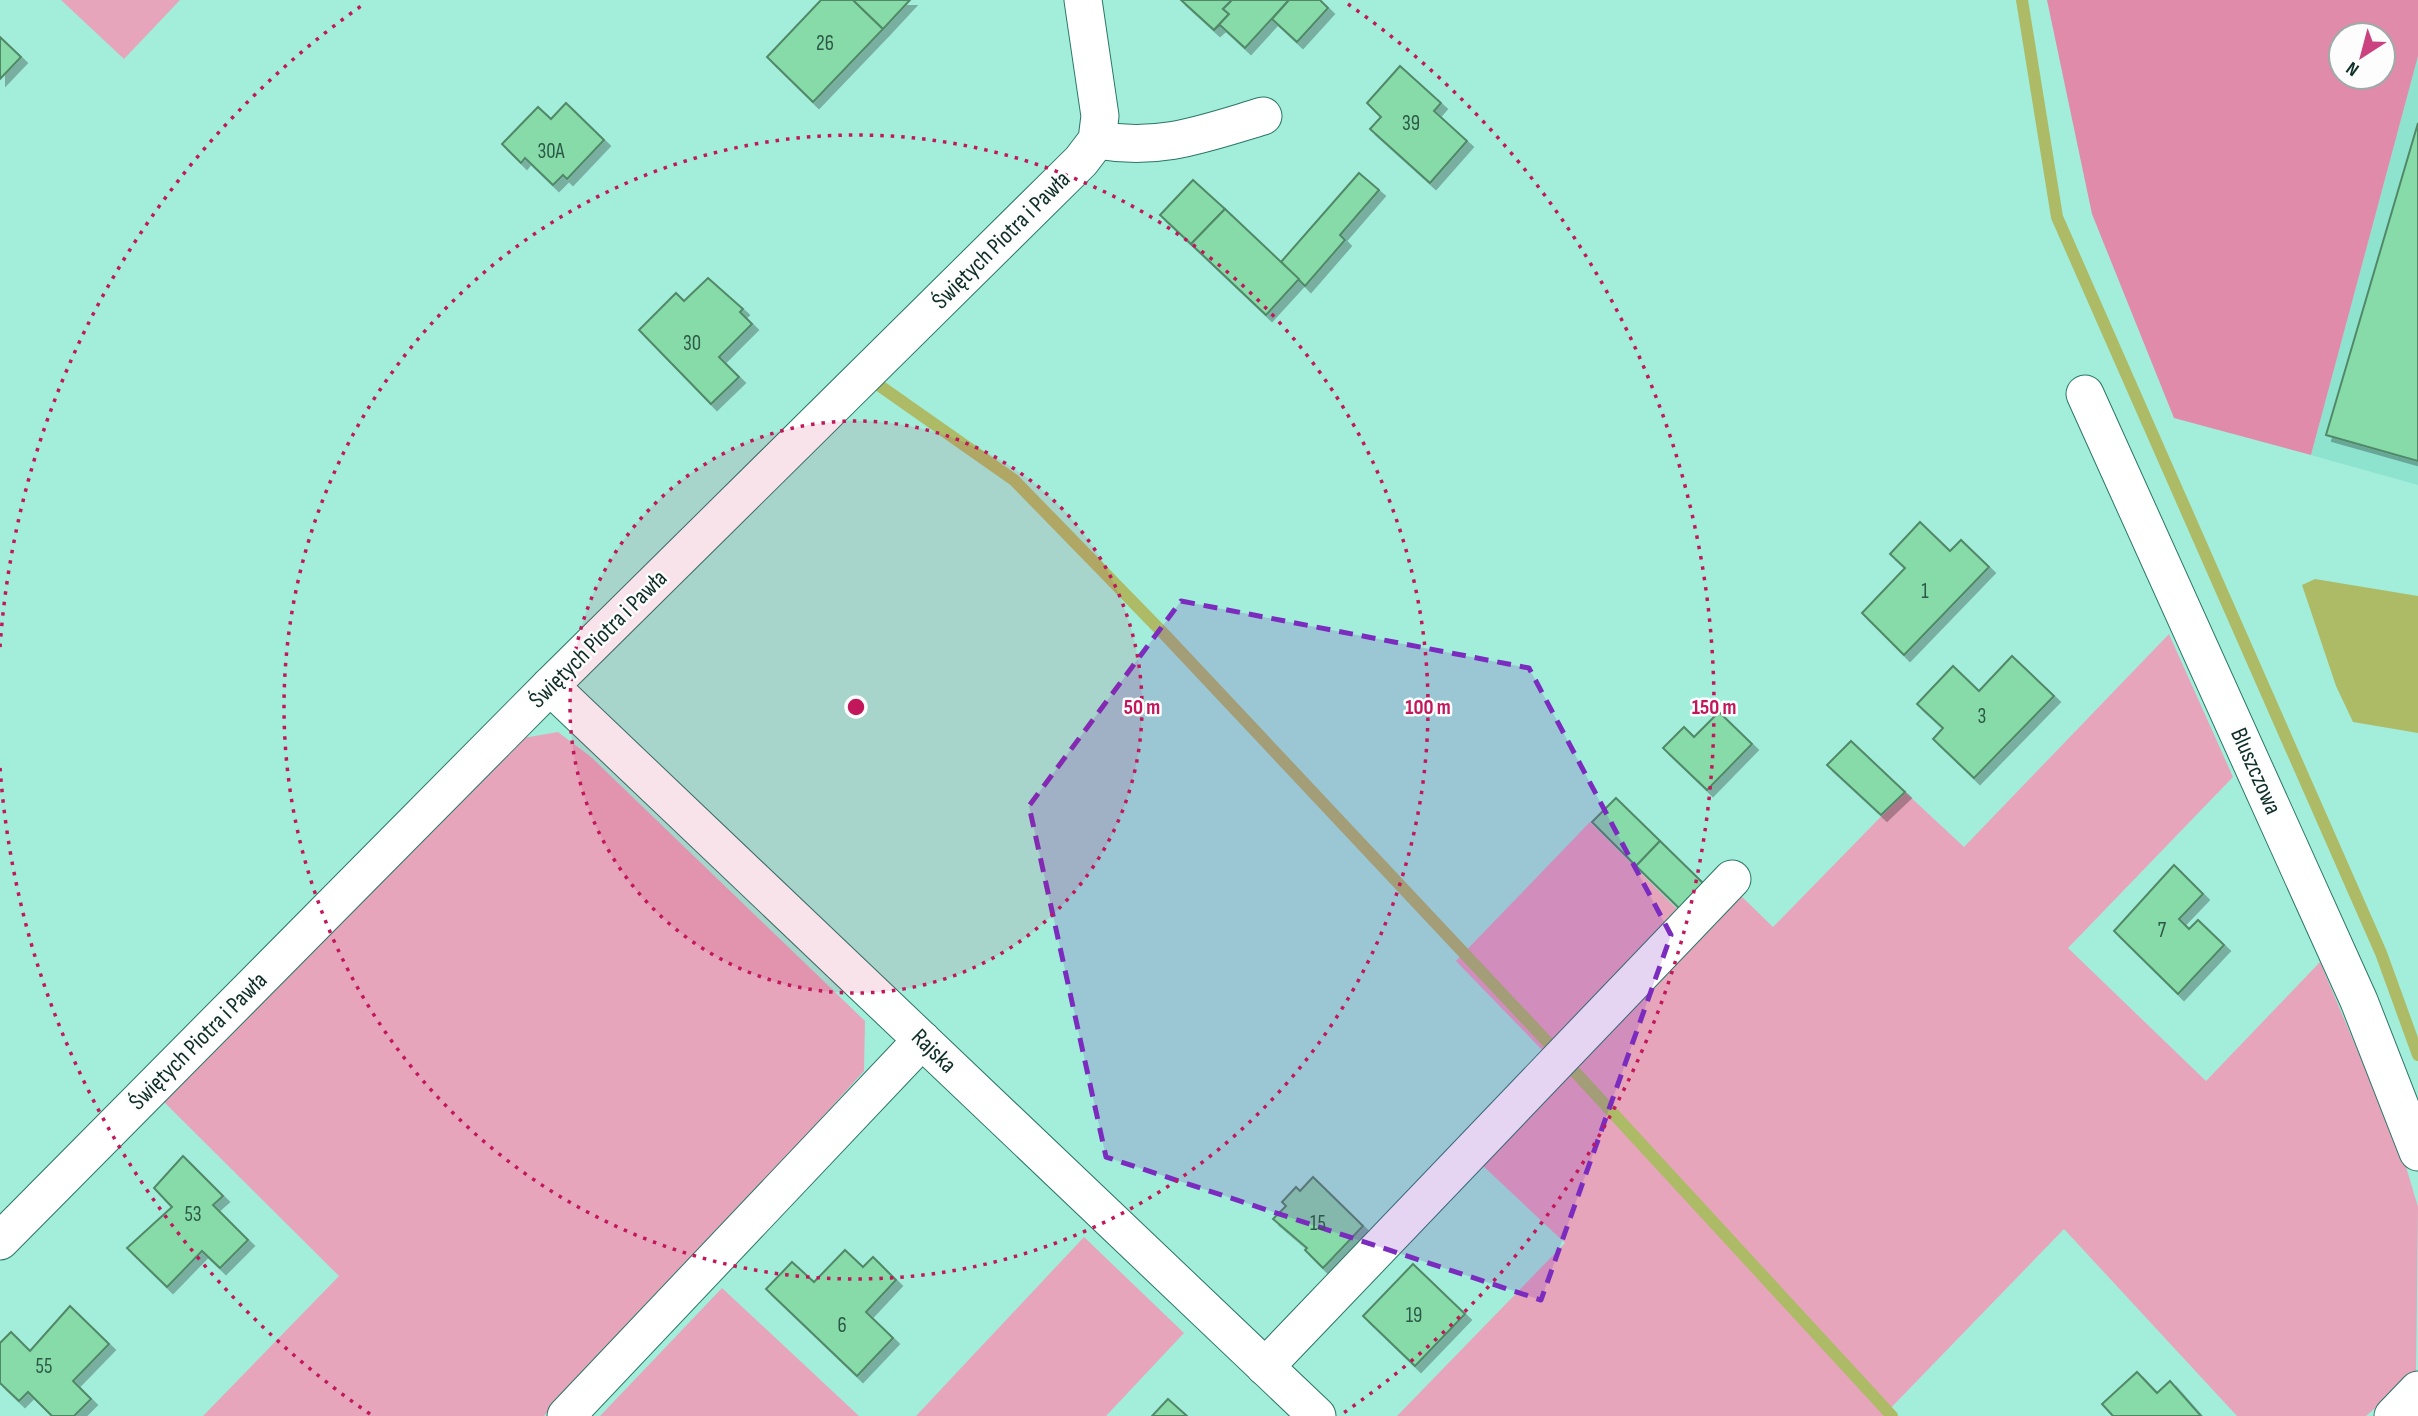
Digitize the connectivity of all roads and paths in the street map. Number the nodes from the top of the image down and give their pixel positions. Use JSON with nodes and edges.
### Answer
{"nodes":[{"id":1,"x":1083,"y":0,"type":"edge"},
{"id":2,"x":1263,"y":116,"type":"dead end"},
{"id":3,"x":1097,"y":140,"type":"junction"},
{"id":4,"x":2085,"y":394,"type":"dead end"},
{"id":5,"x":550,"y":686,"type":"junction"},
{"id":6,"x":1732,"y":879,"type":"dead end"},
{"id":7,"x":922,"y":1040,"type":"junction"},
{"id":8,"x":2418,"y":1152,"type":"edge"},
{"id":9,"x":0,"y":1241,"type":"edge"},
{"id":10,"x":1265,"y":1367,"type":"junction"},
{"id":11,"x":2418,"y":1390,"type":"edge"},
{"id":12,"x":566,"y":1416,"type":"edge"},
{"id":13,"x":1317,"y":1416,"type":"edge"},
{"id":14,"x":2393,"y":1416,"type":"edge"}],
"edges":[{"from":1,"to":3,"type":"street"},
{"from":2,"to":3,"type":"street"},
{"from":3,"to":5,"type":"street","name":"Świętych Piotra i Pawła"},
{"from":4,"to":8,"type":"street","name":"Bluszczowa"},
{"from":5,"to":7,"type":"street","name":"Rajska"},
{"from":5,"to":9,"type":"street","name":"Świętych Piotra i Pawła"},
{"from":6,"to":10,"type":"street"},
{"from":7,"to":10,"type":"street","name":"Rajska"},
{"from":7,"to":12,"type":"street"},
{"from":10,"to":13,"type":"street","name":"Rajska"},
{"from":11,"to":14,"type":"street"}]}
